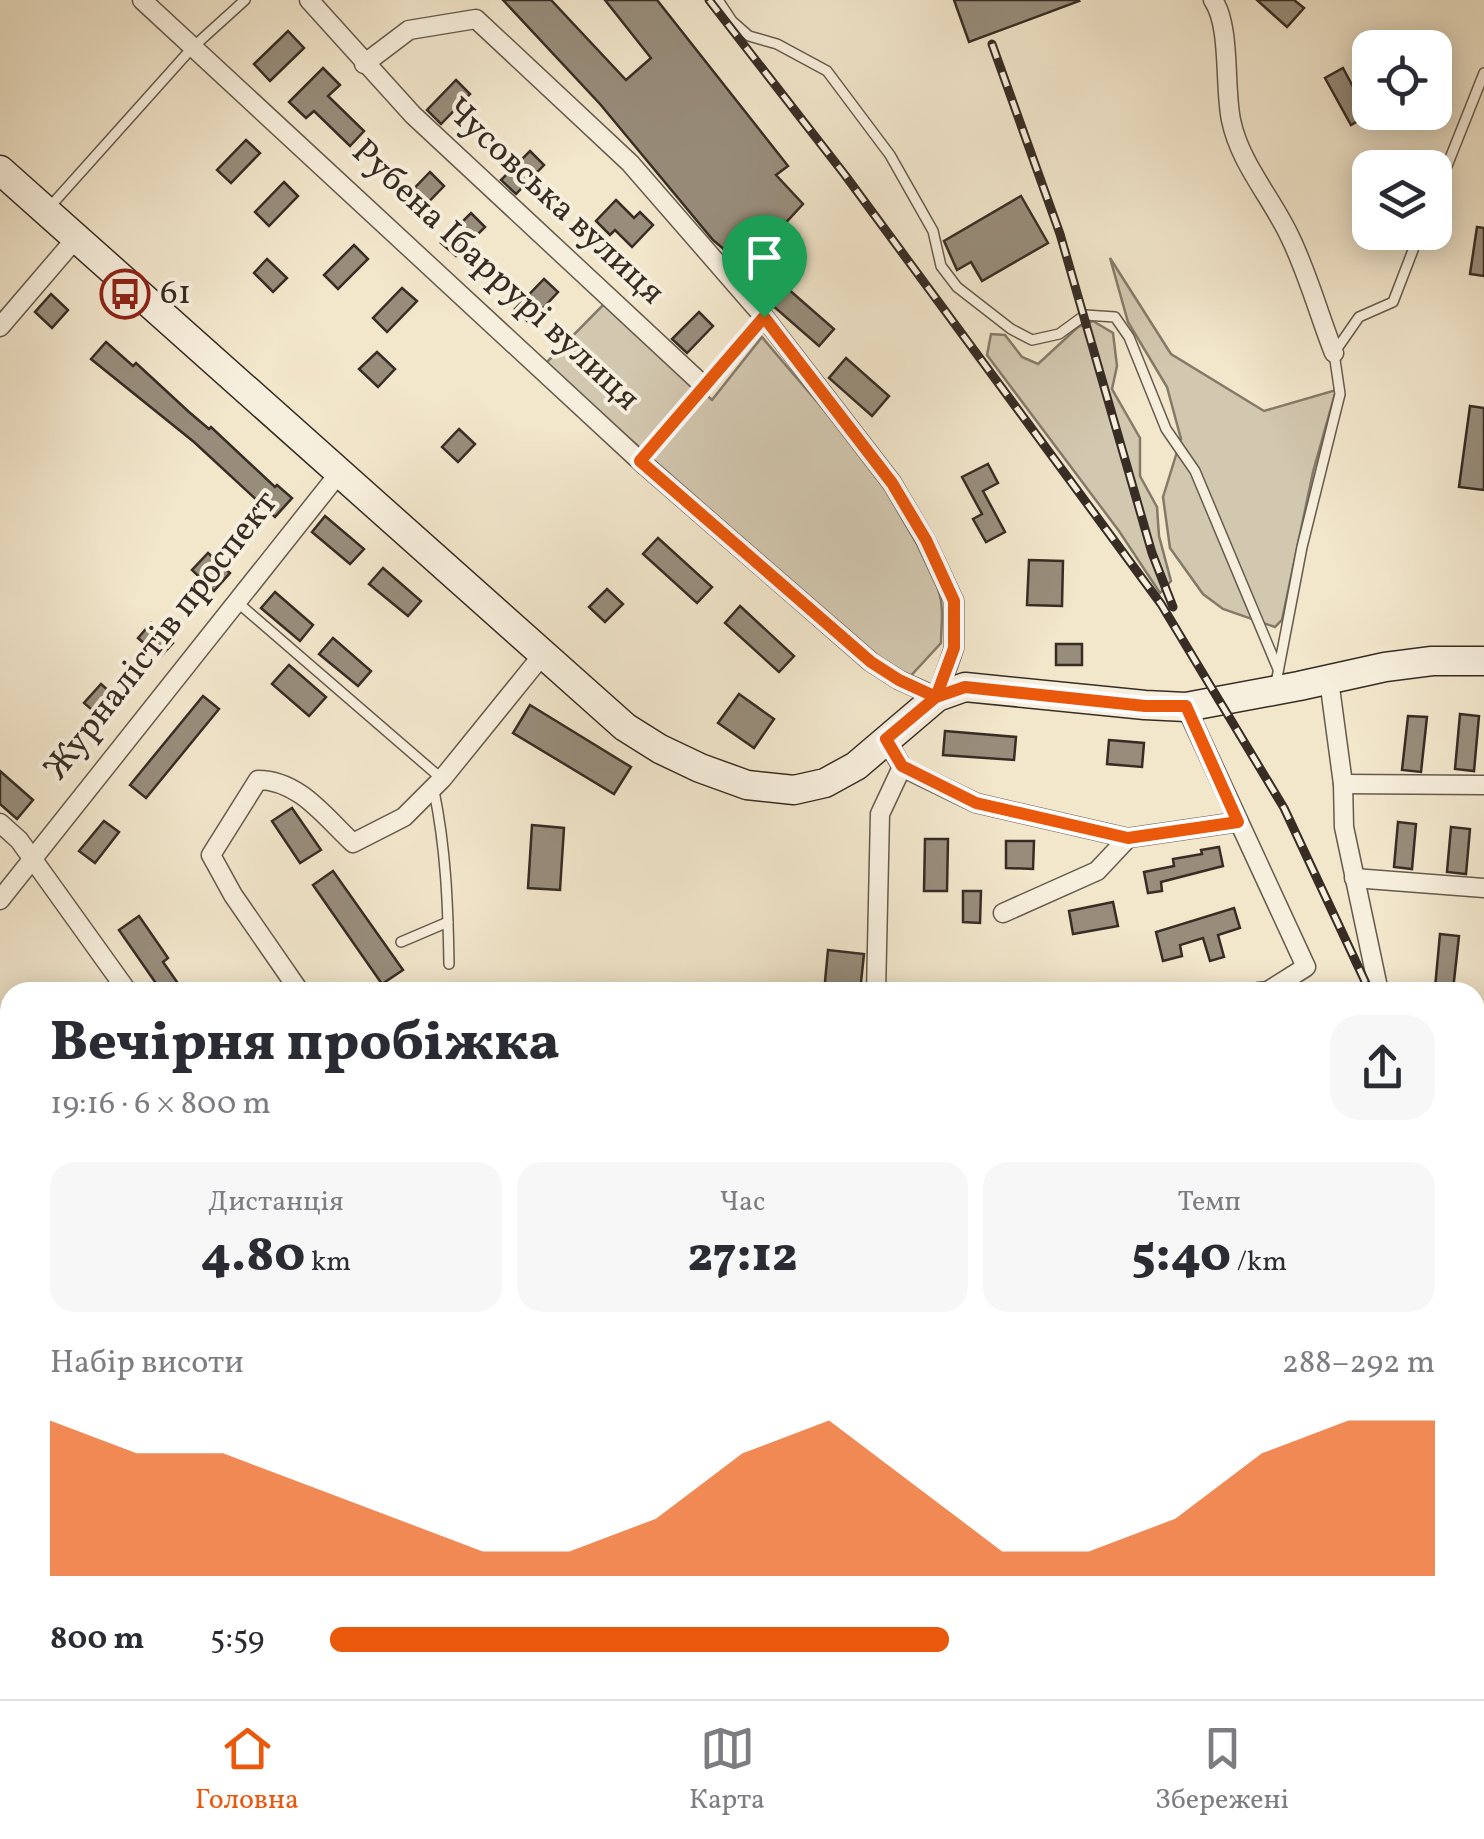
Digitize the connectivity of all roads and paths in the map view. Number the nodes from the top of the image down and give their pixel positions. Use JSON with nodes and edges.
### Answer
{"nodes":[{"id":1,"x":142,"y":0,"type":"edge"},
{"id":2,"x":244,"y":0,"type":"edge"},
{"id":3,"x":308,"y":0,"type":"edge"},
{"id":4,"x":718,"y":0,"type":"edge"},
{"id":5,"x":1213,"y":0,"type":"edge"},
{"id":6,"x":192,"y":48,"type":"junction"},
{"id":7,"x":364,"y":64,"type":"junction"},
{"id":8,"x":1484,"y":72,"type":"edge"},
{"id":9,"x":1452,"y":153,"type":"edge"},
{"id":10,"x":0,"y":170,"type":"edge"},
{"id":11,"x":46,"y":212,"type":"junction"},
{"id":12,"x":77,"y":238,"type":"junction"},
{"id":13,"x":1413,"y":250,"type":"edge"},
{"id":14,"x":764,"y":317,"type":"junction"},
{"id":15,"x":0,"y":327,"type":"edge"},
{"id":16,"x":1334,"y":353,"type":"junction"},
{"id":17,"x":703,"y":385,"type":"junction"},
{"id":18,"x":640,"y":461,"type":"junction"},
{"id":19,"x":340,"y":472,"type":"junction"},
{"id":20,"x":237,"y":602,"type":"junction"},
{"id":21,"x":544,"y":653,"type":"junction"},
{"id":22,"x":1484,"y":661,"type":"edge"},
{"id":23,"x":1276,"y":680,"type":"junction"},
{"id":24,"x":1329,"y":680,"type":"junction"},
{"id":25,"x":936,"y":697,"type":"junction"},
{"id":26,"x":1186,"y":706,"type":"junction"},
{"id":27,"x":886,"y":739,"type":"junction"},
{"id":28,"x":902,"y":766,"type":"junction"},
{"id":29,"x":438,"y":784,"type":"junction"},
{"id":30,"x":1343,"y":784,"type":"junction"},
{"id":31,"x":1484,"y":785,"type":"edge"},
{"id":32,"x":1238,"y":822,"type":"junction"},
{"id":33,"x":0,"y":823,"type":"edge"},
{"id":34,"x":1128,"y":838,"type":"junction"},
{"id":35,"x":33,"y":860,"type":"junction"},
{"id":36,"x":1354,"y":878,"type":"junction"},
{"id":37,"x":1484,"y":888,"type":"edge"},
{"id":38,"x":0,"y":900,"type":"edge"},
{"id":39,"x":1003,"y":913,"type":"dead end"},
{"id":40,"x":448,"y":922,"type":"junction"},
{"id":41,"x":401,"y":942,"type":"dead end"},
{"id":42,"x":449,"y":964,"type":"dead end"},
{"id":43,"x":121,"y":982,"type":"edge"},
{"id":44,"x":293,"y":982,"type":"edge"},
{"id":45,"x":876,"y":982,"type":"edge"},
{"id":46,"x":1282,"y":982,"type":"edge"},
{"id":47,"x":1376,"y":982,"type":"edge"}],
"edges":[{"from":1,"to":6,"type":"street","name":"Рубена Ібаррурі вулиця"},
{"from":2,"to":6,"type":"lane"},
{"from":3,"to":7,"type":"street","name":"Чусовська вулиця"},
{"from":4,"to":23,"type":"lane"},
{"from":5,"to":16,"type":"street"},
{"from":6,"to":11,"type":"lane"},
{"from":6,"to":18,"type":"street","name":"Рубена Ібаррурі вулиця"},
{"from":7,"to":14,"type":"street","name":"Чусовська вулиця"},
{"from":7,"to":17,"type":"street","name":"Чусовська вулиця"},
{"from":8,"to":9,"type":"lane"},
{"from":10,"to":11,"type":"main road"},
{"from":11,"to":12,"type":"main road"},
{"from":12,"to":15,"type":"street"},
{"from":12,"to":19,"type":"main road"},
{"from":13,"to":16,"type":"lane"},
{"from":14,"to":17,"type":"lane"},
{"from":14,"to":25,"type":"street","name":"Чусовська вулиця"},
{"from":16,"to":23,"type":"lane"},
{"from":17,"to":18,"type":"lane"},
{"from":18,"to":25,"type":"street","name":"Рубена Ібаррурі вулиця"},
{"from":19,"to":20,"type":"street","name":"Журналістів проспект"},
{"from":19,"to":21,"type":"main road"},
{"from":20,"to":29,"type":"lane"},
{"from":20,"to":35,"type":"street","name":"Журналістів проспект"},
{"from":21,"to":27,"type":"main road"},
{"from":21,"to":29,"type":"street"},
{"from":22,"to":24,"type":"main road"},
{"from":23,"to":24,"type":"main road"},
{"from":23,"to":26,"type":"main road"},
{"from":24,"to":30,"type":"street"},
{"from":25,"to":26,"type":"main road"},
{"from":25,"to":27,"type":"main road"},
{"from":26,"to":32,"type":"street"},
{"from":27,"to":28,"type":"street"},
{"from":28,"to":34,"type":"street"},
{"from":28,"to":45,"type":"street"},
{"from":29,"to":40,"type":"lane"},
{"from":29,"to":44,"type":"street"},
{"from":30,"to":31,"type":"street"},
{"from":30,"to":36,"type":"street"},
{"from":32,"to":34,"type":"street"},
{"from":32,"to":46,"type":"street"},
{"from":33,"to":35,"type":"street"},
{"from":34,"to":39,"type":"street"},
{"from":35,"to":38,"type":"street","name":"Журналістів проспект"},
{"from":35,"to":43,"type":"street"},
{"from":36,"to":37,"type":"street"},
{"from":36,"to":47,"type":"street"},
{"from":40,"to":41,"type":"lane"},
{"from":40,"to":42,"type":"lane"}]}
